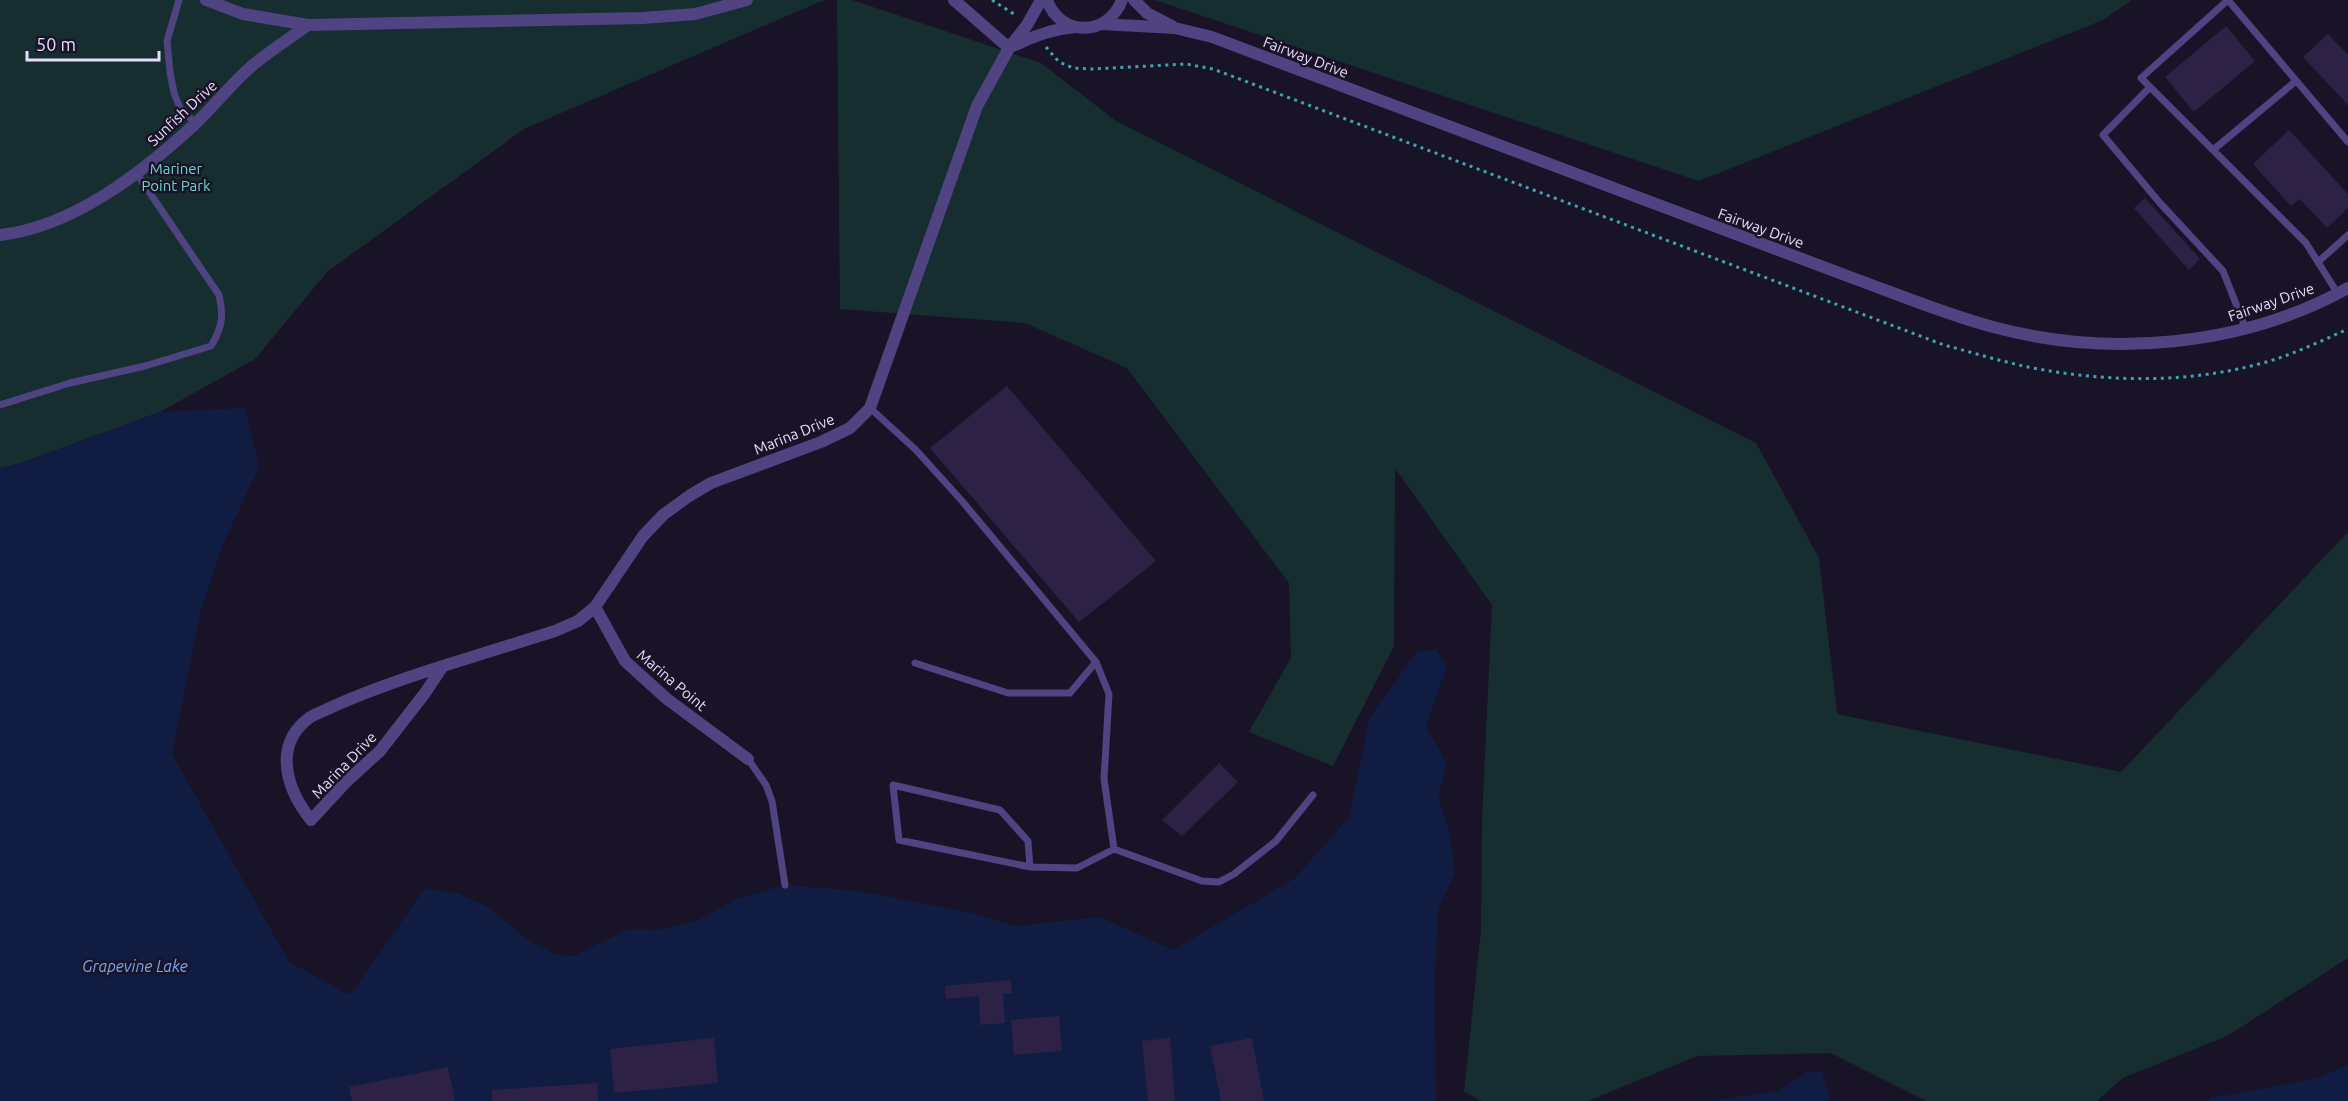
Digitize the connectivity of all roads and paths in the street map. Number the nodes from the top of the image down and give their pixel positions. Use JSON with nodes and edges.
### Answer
{"nodes":[{"id":1,"x":179,"y":0,"type":"edge"},
{"id":2,"x":206,"y":0,"type":"edge"},
{"id":3,"x":747,"y":0,"type":"edge"},
{"id":4,"x":954,"y":0,"type":"edge"},
{"id":5,"x":992,"y":0,"type":"edge"},
{"id":6,"x":1041,"y":0,"type":"edge"},
{"id":7,"x":1047,"y":0,"type":"edge"},
{"id":8,"x":1122,"y":0,"type":"edge"},
{"id":9,"x":1134,"y":0,"type":"edge"},
{"id":10,"x":1101,"y":24,"type":"junction"},
{"id":11,"x":308,"y":25,"type":"junction"},
{"id":12,"x":1027,"y":25,"type":"junction"},
{"id":13,"x":1075,"y":27,"type":"junction"},
{"id":14,"x":1175,"y":28,"type":"junction"},
{"id":15,"x":1036,"y":35,"type":"junction"},
{"id":16,"x":1009,"y":48,"type":"junction"},
{"id":17,"x":2296,"y":81,"type":"junction"},
{"id":18,"x":2150,"y":87,"type":"junction"},
{"id":19,"x":195,"y":123,"type":"junction"},
{"id":20,"x":2348,"y":142,"type":"edge"},
{"id":21,"x":2213,"y":150,"type":"junction"},
{"id":22,"x":137,"y":174,"type":"junction"},
{"id":23,"x":0,"y":235,"type":"edge"},
{"id":24,"x":2348,"y":235,"type":"edge"},
{"id":25,"x":2318,"y":262,"type":"junction"},
{"id":26,"x":2343,"y":291,"type":"edge"},
{"id":27,"x":2246,"y":329,"type":"junction"},
{"id":28,"x":2348,"y":329,"type":"edge"},
{"id":29,"x":0,"y":405,"type":"edge"},
{"id":30,"x":870,"y":408,"type":"junction"},
{"id":31,"x":595,"y":607,"type":"junction"},
{"id":32,"x":1096,"y":662,"type":"junction"},
{"id":33,"x":915,"y":663,"type":"dead end"},
{"id":34,"x":443,"y":666,"type":"junction"},
{"id":35,"x":748,"y":759,"type":"joint"},
{"id":36,"x":1312,"y":795,"type":"dead end"},
{"id":37,"x":1114,"y":849,"type":"junction"},
{"id":38,"x":1030,"y":867,"type":"junction"},
{"id":39,"x":785,"y":885,"type":"dead end"}],
"edges":[{"from":1,"to":19,"type":"lane"},
{"from":2,"to":11,"type":"street"},
{"from":3,"to":11,"type":"street"},
{"from":4,"to":16,"type":"street"},
{"from":5,"to":12,"type":"path"},
{"from":6,"to":12,"type":"street","name":"Marina Drive"},
{"from":7,"to":13,"type":"street"},
{"from":8,"to":10,"type":"street"},
{"from":9,"to":14,"type":"street","name":"Fairway Drive"},
{"from":10,"to":13,"type":"street","name":"Fairway Drive"},
{"from":10,"to":14,"type":"street","name":"Fairway Drive"},
{"from":11,"to":19,"type":"street","name":"Sunfish Drive"},
{"from":12,"to":16,"type":"street","name":"Marina Drive"},
{"from":13,"to":15,"type":"street"},
{"from":14,"to":27,"type":"street","name":"Fairway Drive"},
{"from":15,"to":16,"type":"street"},
{"from":15,"to":28,"type":"path"},
{"from":16,"to":30,"type":"street","name":"Marina Drive"},
{"from":17,"to":18,"type":"lane"},
{"from":17,"to":20,"type":"lane"},
{"from":17,"to":21,"type":"lane"},
{"from":18,"to":21,"type":"lane"},
{"from":18,"to":27,"type":"lane"},
{"from":19,"to":22,"type":"street","name":"Sunfish Drive"},
{"from":21,"to":25,"type":"lane"},
{"from":22,"to":23,"type":"street","name":"Sunfish Drive"},
{"from":22,"to":29,"type":"lane"},
{"from":24,"to":25,"type":"lane"},
{"from":25,"to":26,"type":"lane"},
{"from":26,"to":27,"type":"street","name":"Fairway Drive"},
{"from":30,"to":31,"type":"street","name":"Marina Drive"},
{"from":30,"to":32,"type":"lane"},
{"from":31,"to":34,"type":"street","name":"Marina Drive"},
{"from":31,"to":35,"type":"street","name":"Marina Point"},
{"from":32,"to":33,"type":"lane"},
{"from":32,"to":37,"type":"lane"},
{"from":34,"to":34,"type":"street","name":"Marina Drive"},
{"from":35,"to":39,"type":"lane"},
{"from":36,"to":37,"type":"lane"},
{"from":37,"to":38,"type":"lane"},
{"from":38,"to":38,"type":"lane"}]}
